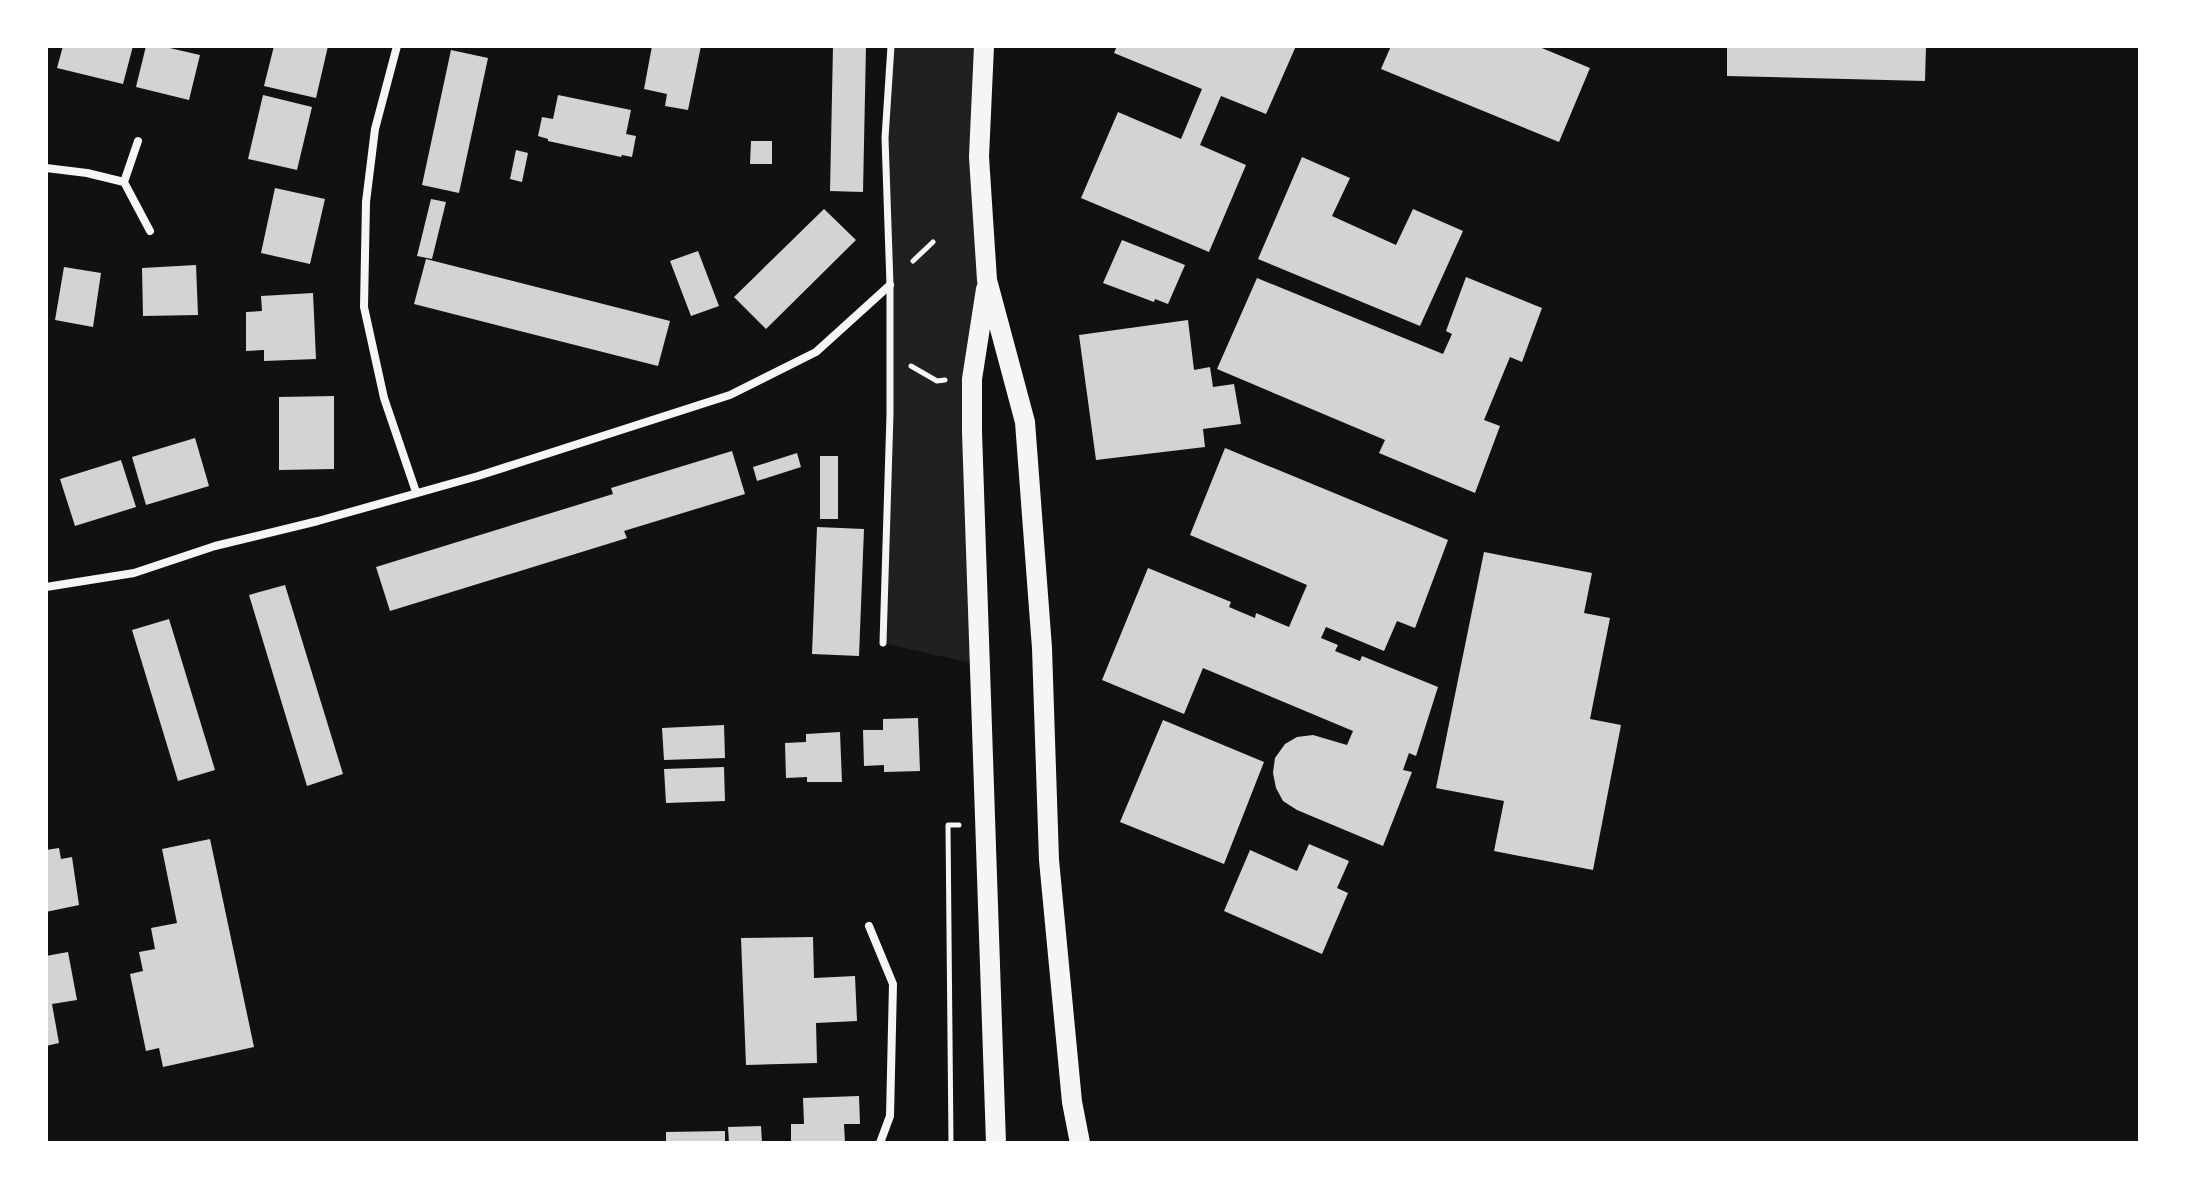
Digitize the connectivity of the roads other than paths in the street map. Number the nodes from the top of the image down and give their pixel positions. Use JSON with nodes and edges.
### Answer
{"nodes":[{"id":1,"x":397,"y":46,"type":"edge"},
{"id":2,"x":891,"y":46,"type":"edge"},
{"id":3,"x":984,"y":46,"type":"edge"},
{"id":4,"x":138,"y":141,"type":"dead end"},
{"id":5,"x":46,"y":168,"type":"edge"},
{"id":6,"x":124,"y":182,"type":"junction"},
{"id":7,"x":150,"y":231,"type":"dead end"},
{"id":8,"x":987,"y":280,"type":"junction"},
{"id":9,"x":890,"y":285,"type":"junction"},
{"id":10,"x":416,"y":492,"type":"junction"},
{"id":11,"x":46,"y":587,"type":"edge"},
{"id":12,"x":883,"y":643,"type":"dead end"},
{"id":13,"x":869,"y":926,"type":"dead end"},
{"id":14,"x":880,"y":1143,"type":"edge"},
{"id":15,"x":996,"y":1143,"type":"edge"},
{"id":16,"x":1080,"y":1143,"type":"edge"}],
"edges":[{"from":1,"to":10,"type":"street"},
{"from":2,"to":9,"type":"street"},
{"from":3,"to":8,"type":"main road"},
{"from":4,"to":6,"type":"street"},
{"from":5,"to":6,"type":"street"},
{"from":6,"to":7,"type":"street"},
{"from":8,"to":15,"type":"main road"},
{"from":8,"to":16,"type":"main road"},
{"from":9,"to":10,"type":"street"},
{"from":9,"to":12,"type":"street"},
{"from":10,"to":11,"type":"street"},
{"from":13,"to":14,"type":"street"}]}
